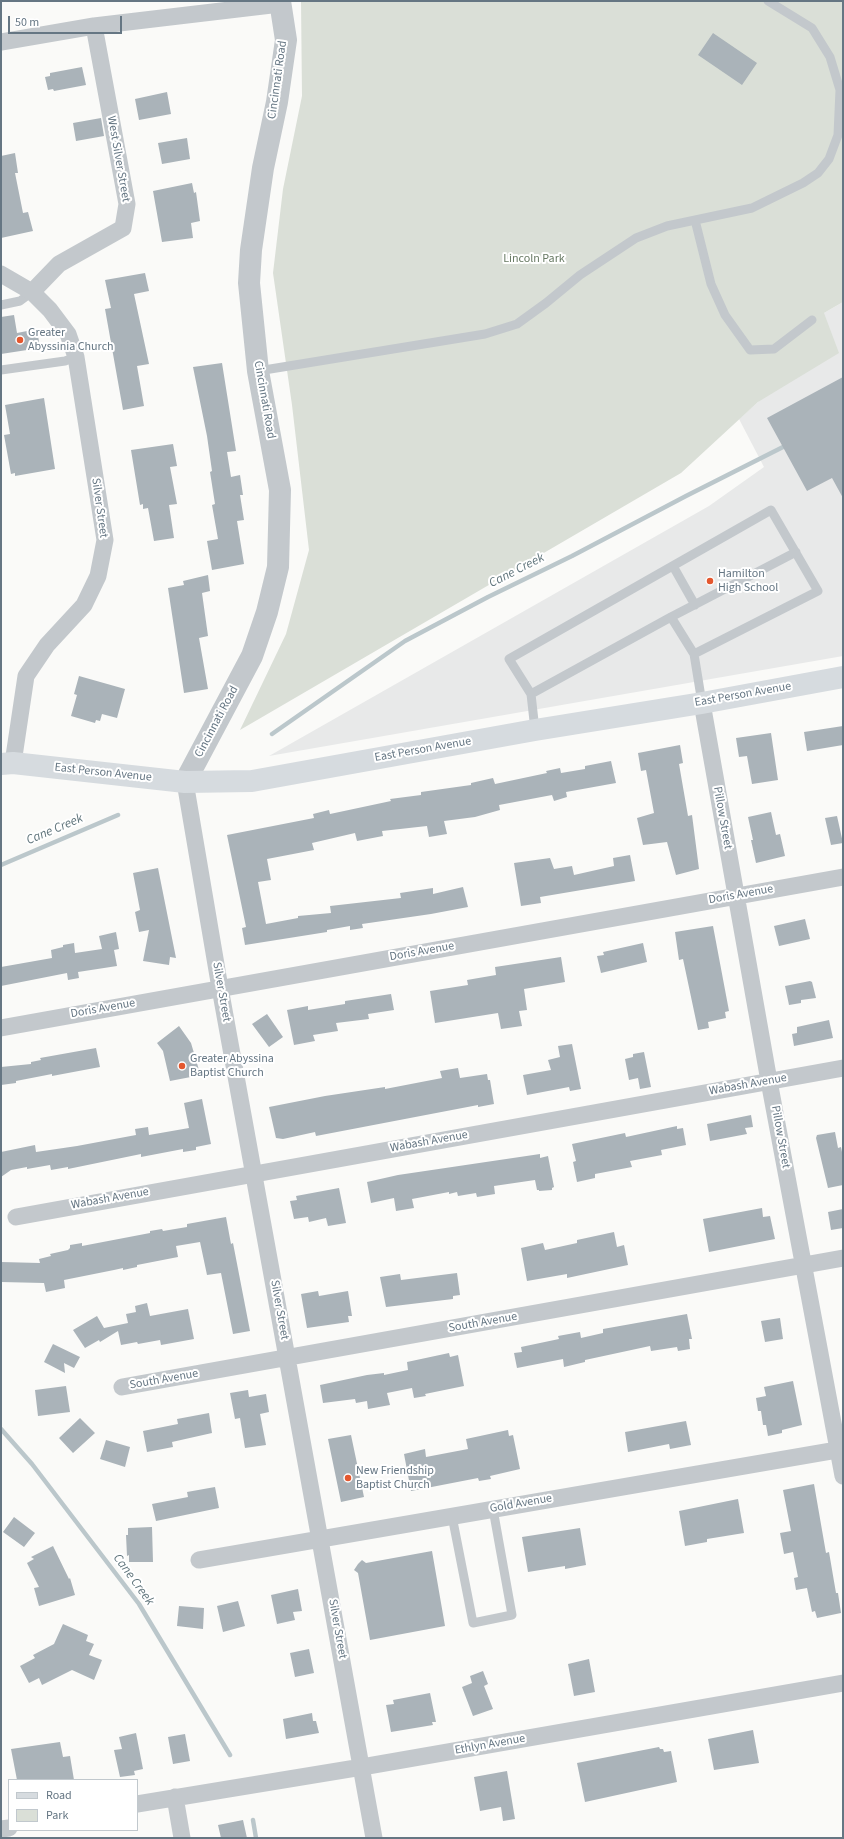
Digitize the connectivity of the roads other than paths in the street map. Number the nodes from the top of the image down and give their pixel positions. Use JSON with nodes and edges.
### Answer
{"nodes":[{"id":1,"x":768,"y":1,"type":"edge"},
{"id":2,"x":280,"y":2,"type":"edge"},
{"id":3,"x":94,"y":26,"type":"junction"},
{"id":4,"x":1,"y":42,"type":"edge"},
{"id":5,"x":695,"y":220,"type":"junction"},
{"id":6,"x":1,"y":274,"type":"edge"},
{"id":7,"x":32,"y":292,"type":"junction"},
{"id":8,"x":1,"y":306,"type":"edge"},
{"id":9,"x":812,"y":320,"type":"dead end"},
{"id":10,"x":76,"y":357,"type":"junction"},
{"id":11,"x":1,"y":370,"type":"edge"},
{"id":12,"x":258,"y":371,"type":"junction"},
{"id":13,"x":796,"y":552,"type":"junction"},
{"id":14,"x":673,"y":566,"type":"junction"},
{"id":15,"x":695,"y":605,"type":"junction"},
{"id":16,"x":671,"y":617,"type":"junction"},
{"id":17,"x":694,"y":654,"type":"junction"},
{"id":18,"x":843,"y":677,"type":"edge"},
{"id":19,"x":531,"y":694,"type":"junction"},
{"id":20,"x":702,"y":703,"type":"junction"},
{"id":21,"x":535,"y":730,"type":"junction"},
{"id":22,"x":7,"y":763,"type":"edge"},
{"id":23,"x":185,"y":782,"type":"junction"},
{"id":24,"x":843,"y":877,"type":"edge"},
{"id":25,"x":736,"y":896,"type":"junction"},
{"id":26,"x":220,"y":988,"type":"junction"},
{"id":27,"x":1,"y":1028,"type":"edge"},
{"id":28,"x":843,"y":1068,"type":"edge"},
{"id":29,"x":769,"y":1082,"type":"junction"},
{"id":30,"x":254,"y":1173,"type":"junction"},
{"id":31,"x":16,"y":1217,"type":"dead end"},
{"id":32,"x":843,"y":1258,"type":"edge"},
{"id":33,"x":803,"y":1266,"type":"junction"},
{"id":34,"x":288,"y":1359,"type":"junction"},
{"id":35,"x":122,"y":1388,"type":"dead end"},
{"id":36,"x":841,"y":1449,"type":"edge"},
{"id":37,"x":843,"y":1476,"type":"edge"},
{"id":38,"x":493,"y":1509,"type":"junction"},
{"id":39,"x":452,"y":1516,"type":"junction"},
{"id":40,"x":321,"y":1539,"type":"junction"},
{"id":41,"x":199,"y":1560,"type":"dead end"},
{"id":42,"x":843,"y":1683,"type":"edge"},
{"id":43,"x":362,"y":1767,"type":"junction"},
{"id":44,"x":175,"y":1797,"type":"junction"},
{"id":45,"x":138,"y":1804,"type":"edge"},
{"id":46,"x":182,"y":1838,"type":"edge"},
{"id":47,"x":374,"y":1838,"type":"edge"}],
"edges":[{"from":1,"to":5,"type":"lane"},
{"from":2,"to":3,"type":"street"},
{"from":2,"to":12,"type":"street","name":"Cincinnati Road"},
{"from":3,"to":4,"type":"street"},
{"from":3,"to":7,"type":"street","name":"West Silver Street"},
{"from":5,"to":9,"type":"lane"},
{"from":5,"to":12,"type":"lane"},
{"from":6,"to":7,"type":"street","name":"Silver Street"},
{"from":7,"to":8,"type":"lane"},
{"from":7,"to":10,"type":"street","name":"Silver Street"},
{"from":10,"to":11,"type":"lane"},
{"from":10,"to":22,"type":"street","name":"Silver Street"},
{"from":12,"to":23,"type":"street","name":"Cincinnati Road"},
{"from":13,"to":14,"type":"lane"},
{"from":13,"to":15,"type":"lane"},
{"from":13,"to":17,"type":"lane"},
{"from":14,"to":15,"type":"lane"},
{"from":14,"to":19,"type":"lane"},
{"from":15,"to":16,"type":"lane"},
{"from":16,"to":17,"type":"lane"},
{"from":16,"to":19,"type":"lane"},
{"from":17,"to":20,"type":"lane"},
{"from":18,"to":20,"type":"main road","name":"East Person Avenue"},
{"from":19,"to":21,"type":"lane"},
{"from":20,"to":21,"type":"main road","name":"East Person Avenue"},
{"from":20,"to":25,"type":"street","name":"Pillow Street"},
{"from":21,"to":23,"type":"main road","name":"East Person Avenue"},
{"from":22,"to":23,"type":"main road","name":"East Person Avenue"},
{"from":23,"to":26,"type":"street","name":"Silver Street"},
{"from":24,"to":25,"type":"street","name":"Doris Avenue"},
{"from":25,"to":26,"type":"street","name":"Doris Avenue"},
{"from":25,"to":29,"type":"street","name":"Pillow Street"},
{"from":26,"to":27,"type":"street","name":"Doris Avenue"},
{"from":26,"to":30,"type":"street","name":"Silver Street"},
{"from":28,"to":29,"type":"street","name":"Wabash Avenue"},
{"from":29,"to":30,"type":"street","name":"Wabash Avenue"},
{"from":29,"to":33,"type":"street","name":"Pillow Street"},
{"from":30,"to":31,"type":"street","name":"Wabash Avenue"},
{"from":30,"to":34,"type":"street","name":"Silver Street"},
{"from":32,"to":33,"type":"street","name":"South Avenue"},
{"from":33,"to":34,"type":"street","name":"South Avenue"},
{"from":33,"to":36,"type":"street","name":"Pillow Street"},
{"from":34,"to":35,"type":"street","name":"South Avenue"},
{"from":34,"to":40,"type":"street","name":"Silver Street"},
{"from":36,"to":37,"type":"street","name":"Pillow Street"},
{"from":36,"to":38,"type":"street","name":"Gold Avenue"},
{"from":38,"to":39,"type":"street","name":"Gold Avenue"},
{"from":38,"to":39,"type":"lane"},
{"from":39,"to":40,"type":"street","name":"Gold Avenue"},
{"from":40,"to":41,"type":"street","name":"Gold Avenue"},
{"from":40,"to":43,"type":"street","name":"Silver Street"},
{"from":42,"to":43,"type":"street","name":"Ethlyn Avenue"},
{"from":43,"to":44,"type":"street","name":"Ethlyn Avenue"},
{"from":43,"to":47,"type":"street","name":"Silver Street"},
{"from":44,"to":45,"type":"street","name":"Ethlyn Avenue"},
{"from":44,"to":46,"type":"street"}]}
